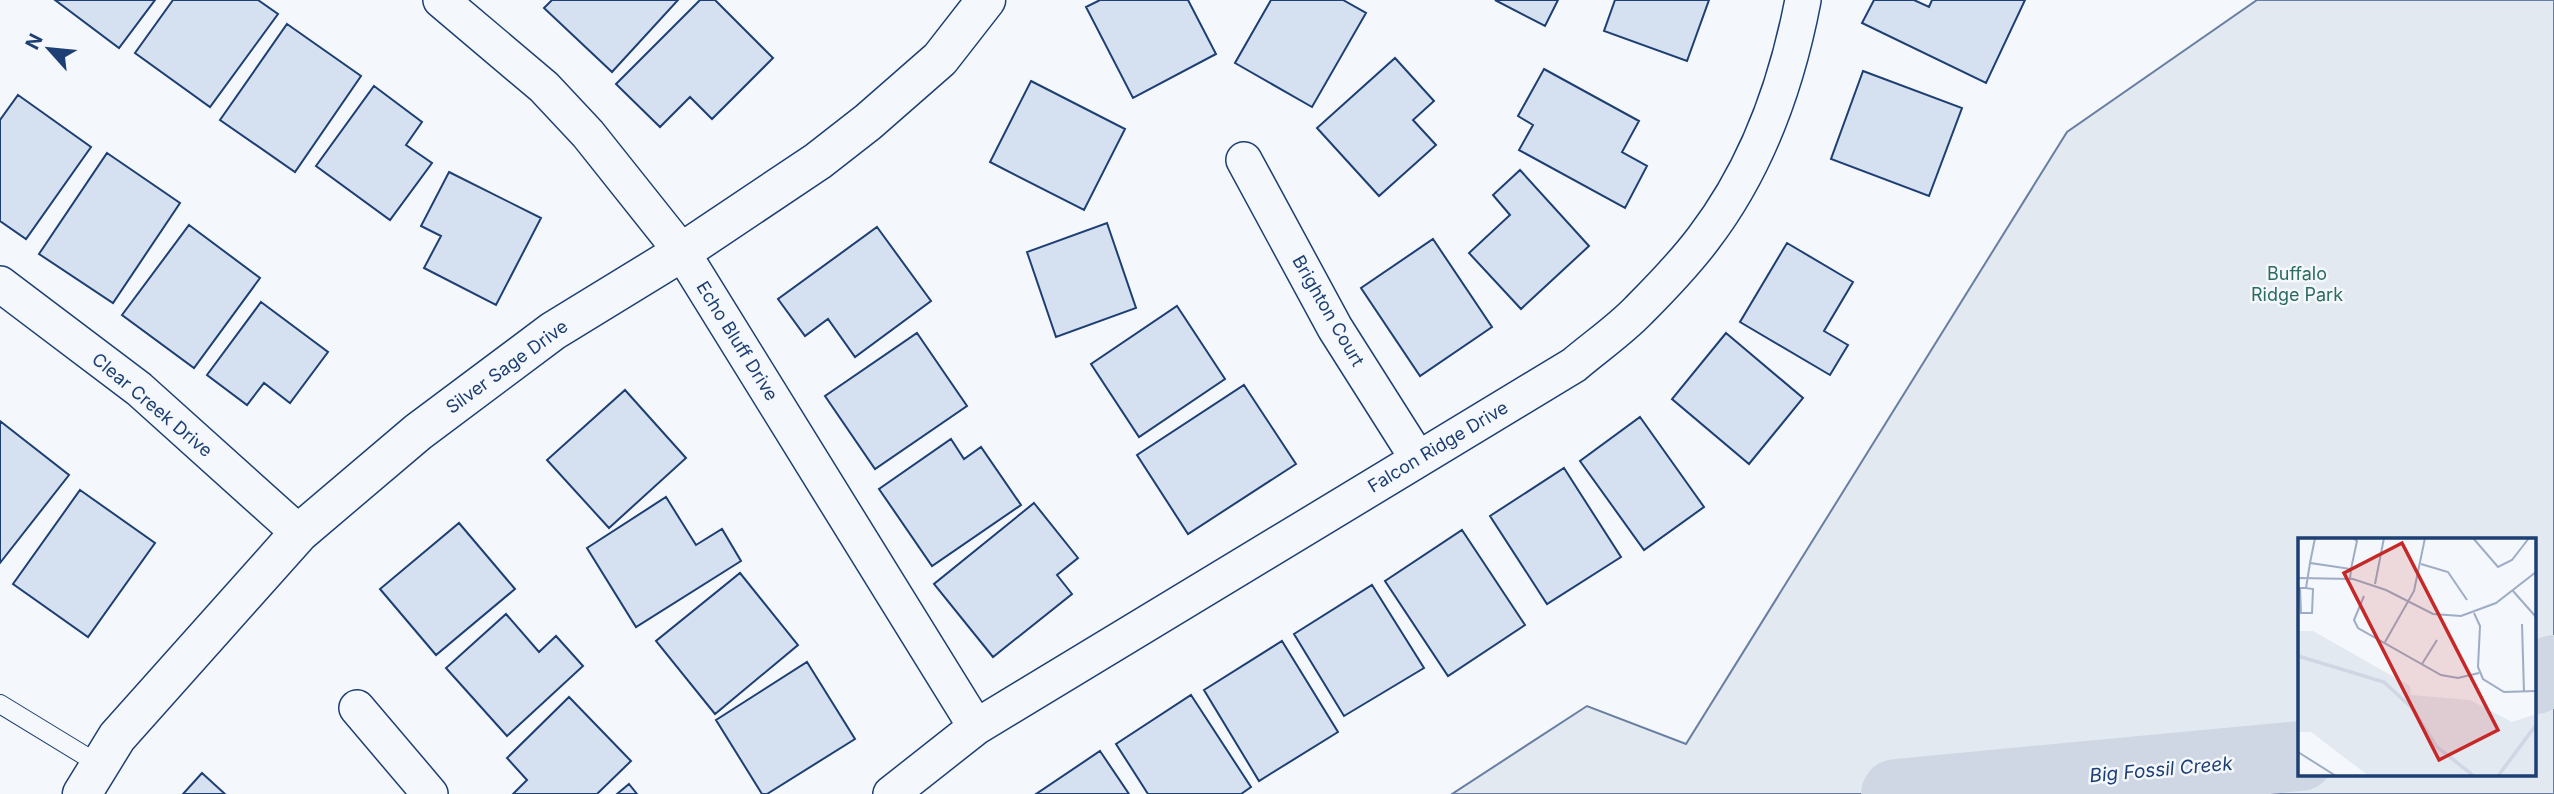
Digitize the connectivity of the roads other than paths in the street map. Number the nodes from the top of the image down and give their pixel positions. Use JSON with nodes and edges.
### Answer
{"nodes":[{"id":1,"x":441,"y":0,"type":"edge"},
{"id":2,"x":986,"y":0,"type":"edge"},
{"id":3,"x":1803,"y":0,"type":"edge"},
{"id":4,"x":1244,"y":160,"type":"dead end"},
{"id":5,"x":682,"y":252,"type":"junction"},
{"id":6,"x":0,"y":284,"type":"edge"},
{"id":7,"x":1418,"y":459,"type":"junction"},
{"id":8,"x":299,"y":533,"type":"junction"},
{"id":9,"x":0,"y":704,"type":"edge"},
{"id":10,"x":357,"y":708,"type":"dead end"},
{"id":11,"x":976,"y":727,"type":"junction"},
{"id":12,"x":91,"y":780,"type":"edge"},
{"id":13,"x":430,"y":794,"type":"edge"},
{"id":14,"x":891,"y":794,"type":"edge"}],
"edges":[{"from":1,"to":5,"type":"street","name":"Echo Bluff Drive"},
{"from":2,"to":5,"type":"street","name":"Silver Sage Drive"},
{"from":3,"to":7,"type":"street","name":"Falcon Ridge Drive"},
{"from":4,"to":7,"type":"street","name":"Brighton Court"},
{"from":5,"to":8,"type":"street","name":"Silver Sage Drive"},
{"from":5,"to":11,"type":"street","name":"Echo Bluff Drive"},
{"from":6,"to":8,"type":"street","name":"Clear Creek Drive"},
{"from":7,"to":11,"type":"street","name":"Falcon Ridge Drive"},
{"from":8,"to":12,"type":"street","name":"Silver Sage Drive"},
{"from":9,"to":12,"type":"lane"},
{"from":10,"to":13,"type":"street"},
{"from":11,"to":14,"type":"street","name":"Falcon Ridge Drive"}]}
